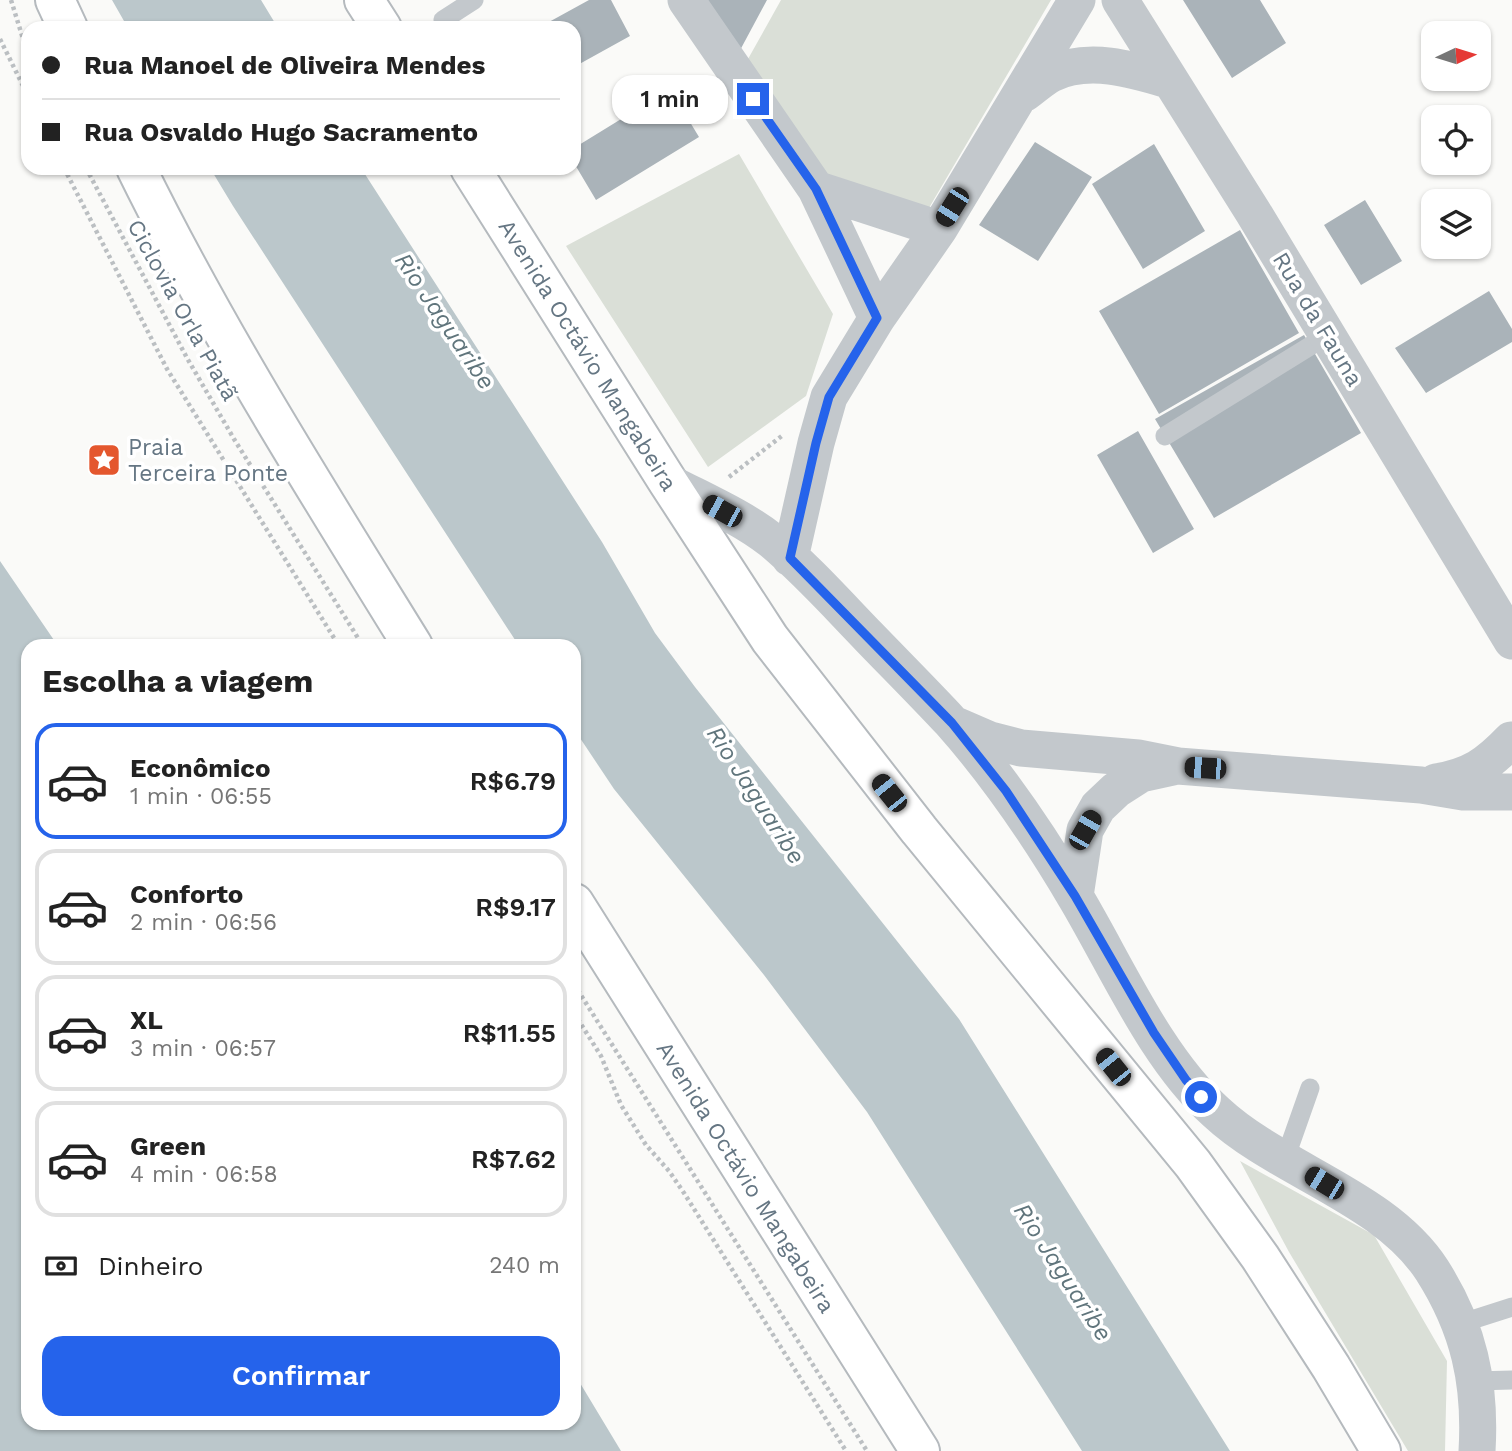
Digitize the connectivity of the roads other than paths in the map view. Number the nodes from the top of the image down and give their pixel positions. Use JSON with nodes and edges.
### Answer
{"nodes":[{"id":1,"x":55,"y":0,"type":"edge"},
{"id":2,"x":364,"y":0,"type":"edge"},
{"id":3,"x":474,"y":0,"type":"edge"},
{"id":4,"x":686,"y":0,"type":"edge"},
{"id":5,"x":1077,"y":0,"type":"edge"},
{"id":6,"x":1120,"y":0,"type":"edge"},
{"id":7,"x":443,"y":20,"type":"dead end"},
{"id":8,"x":65,"y":21,"type":"edge"},
{"id":9,"x":378,"y":21,"type":"edge"},
{"id":10,"x":1168,"y":80,"type":"junction"},
{"id":11,"x":1021,"y":96,"type":"junction"},
{"id":12,"x":140,"y":175,"type":"edge"},
{"id":13,"x":474,"y":175,"type":"edge"},
{"id":14,"x":816,"y":189,"type":"junction"},
{"id":15,"x":939,"y":229,"type":"junction"},
{"id":16,"x":877,"y":318,"type":"junction"},
{"id":17,"x":1328,"y":335,"type":"junction"},
{"id":18,"x":1166,"y":436,"type":"dead end"},
{"id":19,"x":668,"y":482,"type":"junction"},
{"id":20,"x":790,"y":558,"type":"junction"},
{"id":21,"x":409,"y":639,"type":"edge"},
{"id":22,"x":1512,"y":641,"type":"edge"},
{"id":23,"x":952,"y":723,"type":"junction"},
{"id":24,"x":1512,"y":740,"type":"edge"},
{"id":25,"x":1512,"y":765,"type":"edge"},
{"id":26,"x":1178,"y":766,"type":"junction"},
{"id":27,"x":1421,"y":785,"type":"junction"},
{"id":28,"x":1512,"y":792,"type":"edge"},
{"id":29,"x":1075,"y":896,"type":"junction"},
{"id":30,"x":581,"y":914,"type":"edge"},
{"id":31,"x":1310,"y":1088,"type":"dead end"},
{"id":32,"x":1285,"y":1159,"type":"junction"},
{"id":33,"x":1512,"y":1307,"type":"edge"},
{"id":34,"x":1460,"y":1324,"type":"junction"},
{"id":35,"x":1512,"y":1380,"type":"edge"},
{"id":36,"x":1475,"y":1381,"type":"junction"},
{"id":37,"x":920,"y":1451,"type":"edge"},
{"id":38,"x":1381,"y":1451,"type":"edge"},
{"id":39,"x":1477,"y":1451,"type":"edge"}],
"edges":[{"from":1,"to":8,"type":"main road"},
{"from":2,"to":9,"type":"main road"},
{"from":3,"to":7,"type":"lane"},
{"from":4,"to":14,"type":"street"},
{"from":5,"to":11,"type":"street"},
{"from":6,"to":10,"type":"street","name":"Rua da Fauna"},
{"from":10,"to":11,"type":"street"},
{"from":10,"to":17,"type":"street","name":"Rua da Fauna"},
{"from":11,"to":15,"type":"street"},
{"from":12,"to":21,"type":"main road"},
{"from":13,"to":19,"type":"main road","name":"Avenida Octávio Mangabeira"},
{"from":14,"to":15,"type":"street"},
{"from":14,"to":16,"type":"street"},
{"from":15,"to":16,"type":"street"},
{"from":16,"to":20,"type":"street"},
{"from":17,"to":18,"type":"lane"},
{"from":17,"to":22,"type":"street","name":"Rua da Fauna"},
{"from":19,"to":20,"type":"street"},
{"from":19,"to":38,"type":"main road","name":"Avenida Octávio Mangabeira"},
{"from":20,"to":23,"type":"street"},
{"from":23,"to":26,"type":"street"},
{"from":23,"to":29,"type":"street"},
{"from":24,"to":25,"type":"street"},
{"from":24,"to":27,"type":"street"},
{"from":26,"to":27,"type":"street"},
{"from":26,"to":29,"type":"street"},
{"from":27,"to":28,"type":"street"},
{"from":29,"to":32,"type":"street"},
{"from":30,"to":37,"type":"main road","name":"Avenida Octávio Mangabeira"},
{"from":31,"to":32,"type":"lane"},
{"from":32,"to":34,"type":"street"},
{"from":33,"to":34,"type":"lane"},
{"from":34,"to":36,"type":"street"},
{"from":35,"to":36,"type":"lane"},
{"from":36,"to":39,"type":"street"}]}
